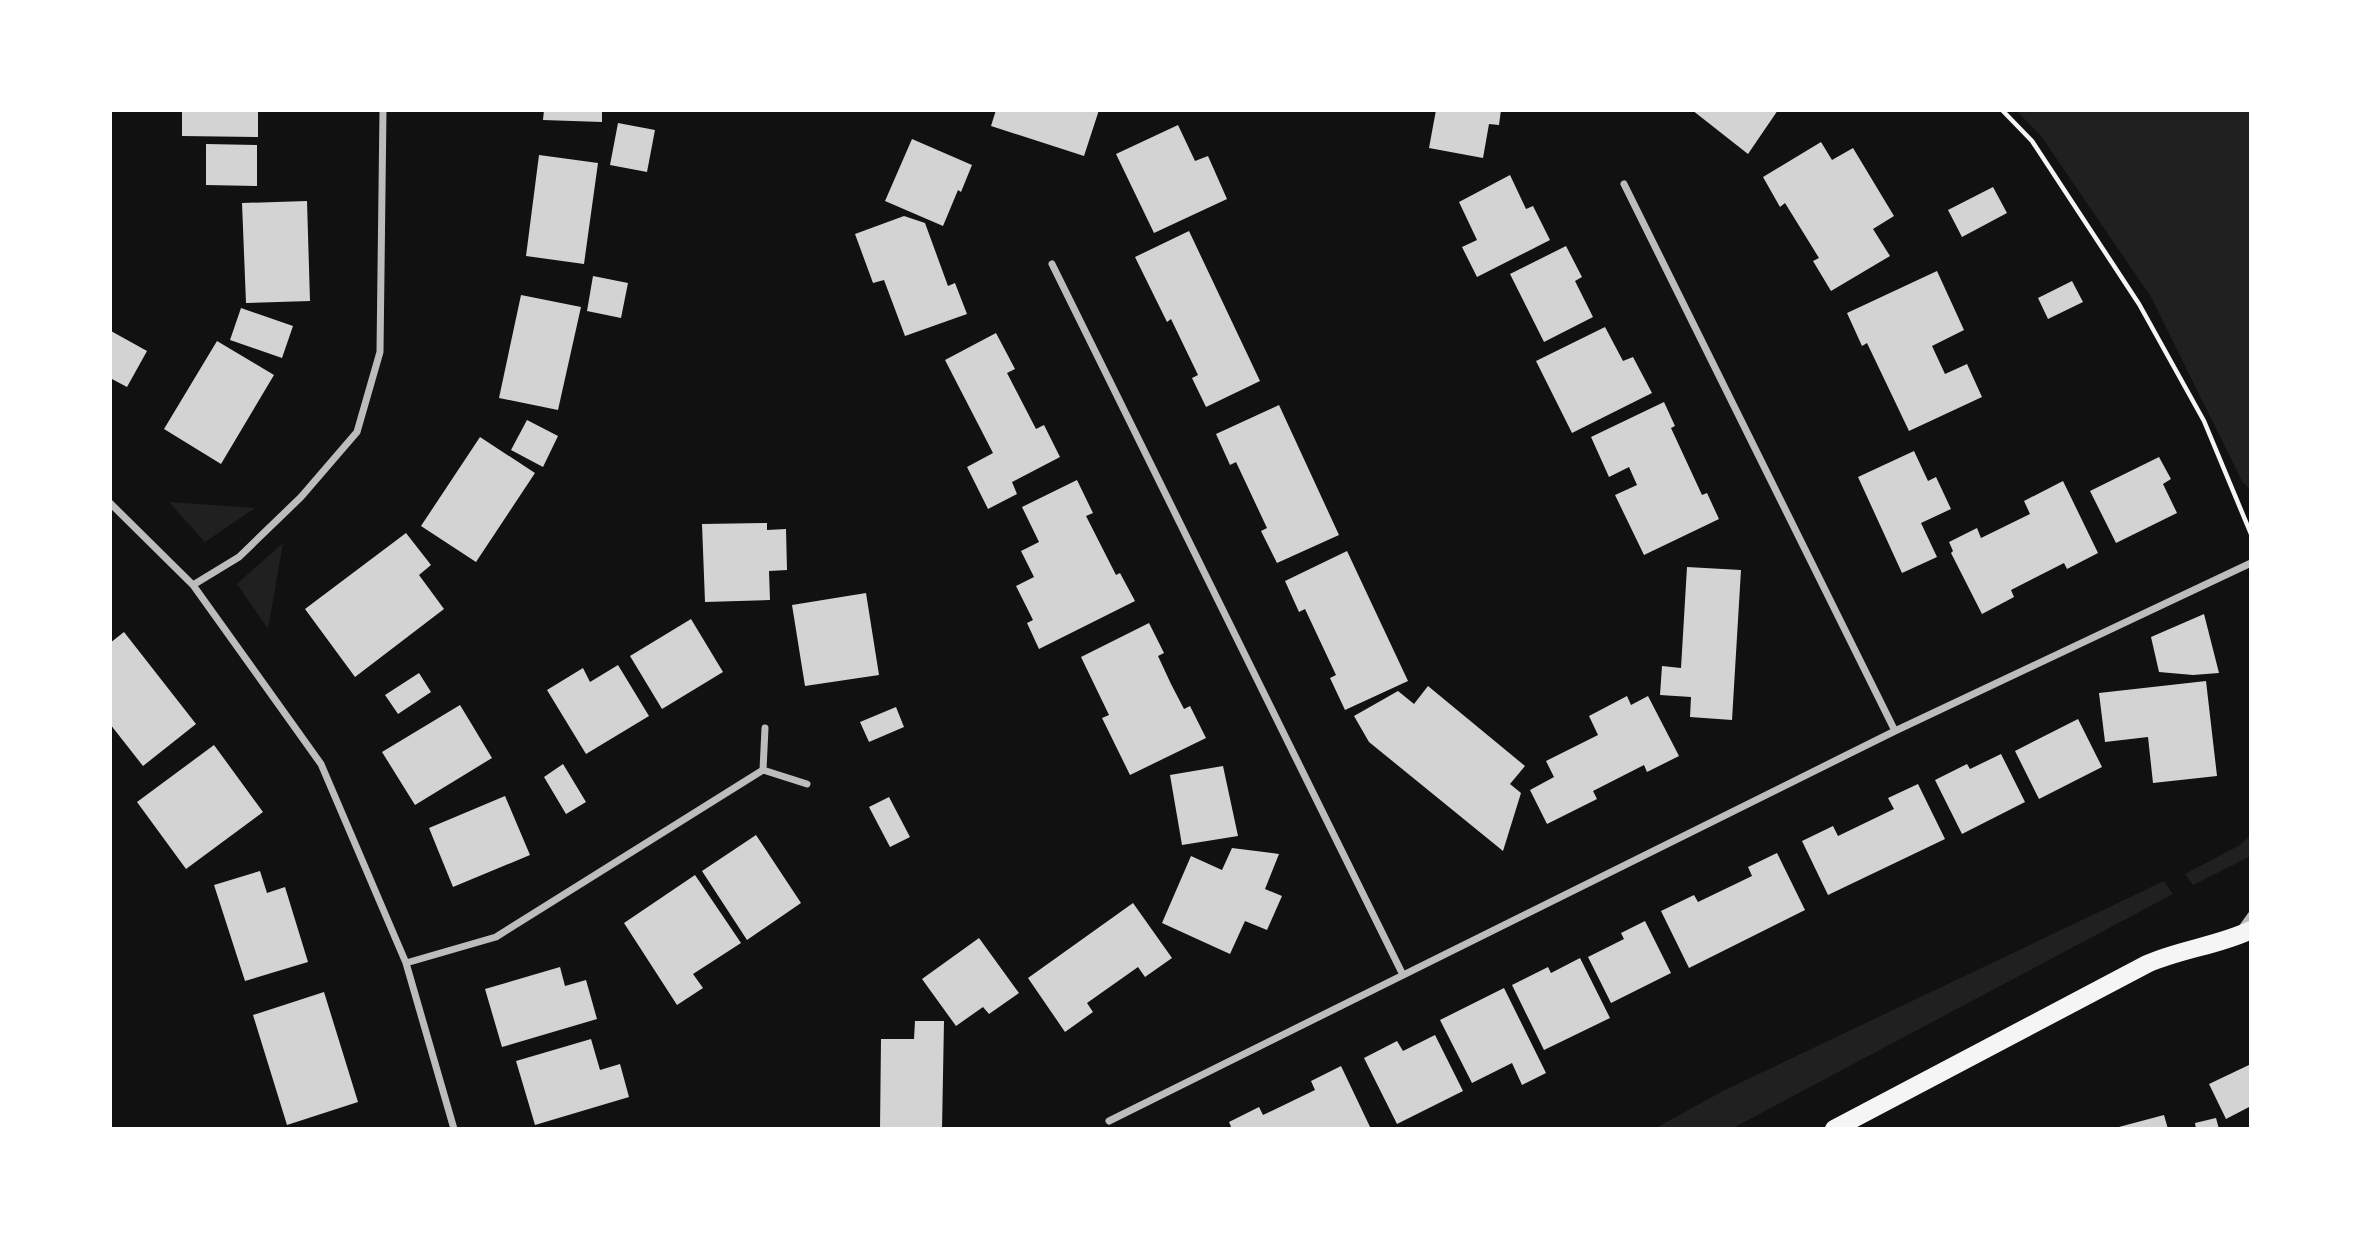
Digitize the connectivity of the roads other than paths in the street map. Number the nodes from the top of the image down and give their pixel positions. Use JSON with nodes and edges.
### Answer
{"nodes":[{"id":1,"x":383,"y":110,"type":"edge"},
{"id":2,"x":1624,"y":184,"type":"dead end"},
{"id":3,"x":1052,"y":264,"type":"dead end"},
{"id":4,"x":110,"y":503,"type":"edge"},
{"id":5,"x":2251,"y":563,"type":"edge"},
{"id":6,"x":193,"y":584,"type":"junction"},
{"id":7,"x":765,"y":728,"type":"dead end"},
{"id":8,"x":1895,"y":731,"type":"junction"},
{"id":9,"x":763,"y":770,"type":"junction"},
{"id":10,"x":807,"y":783,"type":"dead end"},
{"id":11,"x":2251,"y":915,"type":"edge"},
{"id":12,"x":2245,"y":937,"type":"edge"},
{"id":13,"x":407,"y":963,"type":"junction"},
{"id":14,"x":1403,"y":975,"type":"junction"},
{"id":15,"x":1109,"y":1121,"type":"dead end"},
{"id":16,"x":454,"y":1129,"type":"edge"},
{"id":17,"x":1834,"y":1129,"type":"edge"}],
"edges":[{"from":1,"to":6,"type":"street"},
{"from":2,"to":8,"type":"street"},
{"from":3,"to":14,"type":"street"},
{"from":4,"to":6,"type":"street"},
{"from":5,"to":8,"type":"street"},
{"from":6,"to":13,"type":"street"},
{"from":7,"to":9,"type":"street"},
{"from":8,"to":14,"type":"street"},
{"from":9,"to":10,"type":"street"},
{"from":9,"to":13,"type":"street"},
{"from":11,"to":12,"type":"street"},
{"from":12,"to":17,"type":"main road"},
{"from":13,"to":16,"type":"street"},
{"from":14,"to":15,"type":"street"}]}
